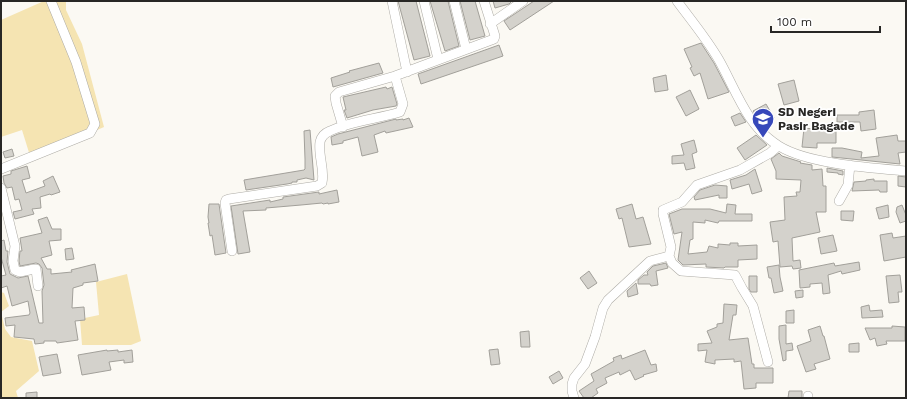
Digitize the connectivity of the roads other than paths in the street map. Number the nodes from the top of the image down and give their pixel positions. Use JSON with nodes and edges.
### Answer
{"nodes":[{"id":1,"x":51,"y":1,"type":"edge"},
{"id":2,"x":392,"y":1,"type":"edge"},
{"id":3,"x":424,"y":1,"type":"edge"},
{"id":4,"x":454,"y":1,"type":"edge"},
{"id":5,"x":484,"y":1,"type":"edge"},
{"id":6,"x":523,"y":1,"type":"edge"},
{"id":7,"x":677,"y":1,"type":"edge"},
{"id":8,"x":490,"y":24,"type":"junction"},
{"id":9,"x":466,"y":49,"type":"junction"},
{"id":10,"x":438,"y":60,"type":"junction"},
{"id":11,"x":407,"y":72,"type":"junction"},
{"id":12,"x":395,"y":76,"type":"junction"},
{"id":13,"x":343,"y":127,"type":"junction"},
{"id":14,"x":778,"y":146,"type":"junction"},
{"id":15,"x":850,"y":165,"type":"junction"},
{"id":16,"x":1,"y":169,"type":"edge"},
{"id":17,"x":906,"y":171,"type":"edge"},
{"id":18,"x":1,"y":188,"type":"edge"},
{"id":19,"x":839,"y":201,"type":"dead end"},
{"id":20,"x":4,"y":214,"type":"edge"},
{"id":21,"x":232,"y":251,"type":"dead end"},
{"id":22,"x":669,"y":256,"type":"junction"},
{"id":23,"x":38,"y":286,"type":"dead end"},
{"id":24,"x":768,"y":362,"type":"dead end"},
{"id":25,"x":574,"y":398,"type":"edge"}],
"edges":[{"from":1,"to":16,"type":"street"},
{"from":2,"to":11,"type":"street"},
{"from":3,"to":10,"type":"street"},
{"from":4,"to":9,"type":"street"},
{"from":5,"to":8,"type":"street"},
{"from":6,"to":8,"type":"street"},
{"from":7,"to":14,"type":"street"},
{"from":8,"to":9,"type":"street"},
{"from":9,"to":10,"type":"street"},
{"from":10,"to":11,"type":"street"},
{"from":11,"to":12,"type":"street"},
{"from":12,"to":13,"type":"street"},
{"from":12,"to":13,"type":"street"},
{"from":13,"to":21,"type":"street"},
{"from":14,"to":15,"type":"street"},
{"from":14,"to":22,"type":"street"},
{"from":15,"to":17,"type":"street"},
{"from":15,"to":19,"type":"street"},
{"from":18,"to":20,"type":"street"},
{"from":20,"to":23,"type":"street"},
{"from":22,"to":24,"type":"street"},
{"from":22,"to":25,"type":"street"}]}
